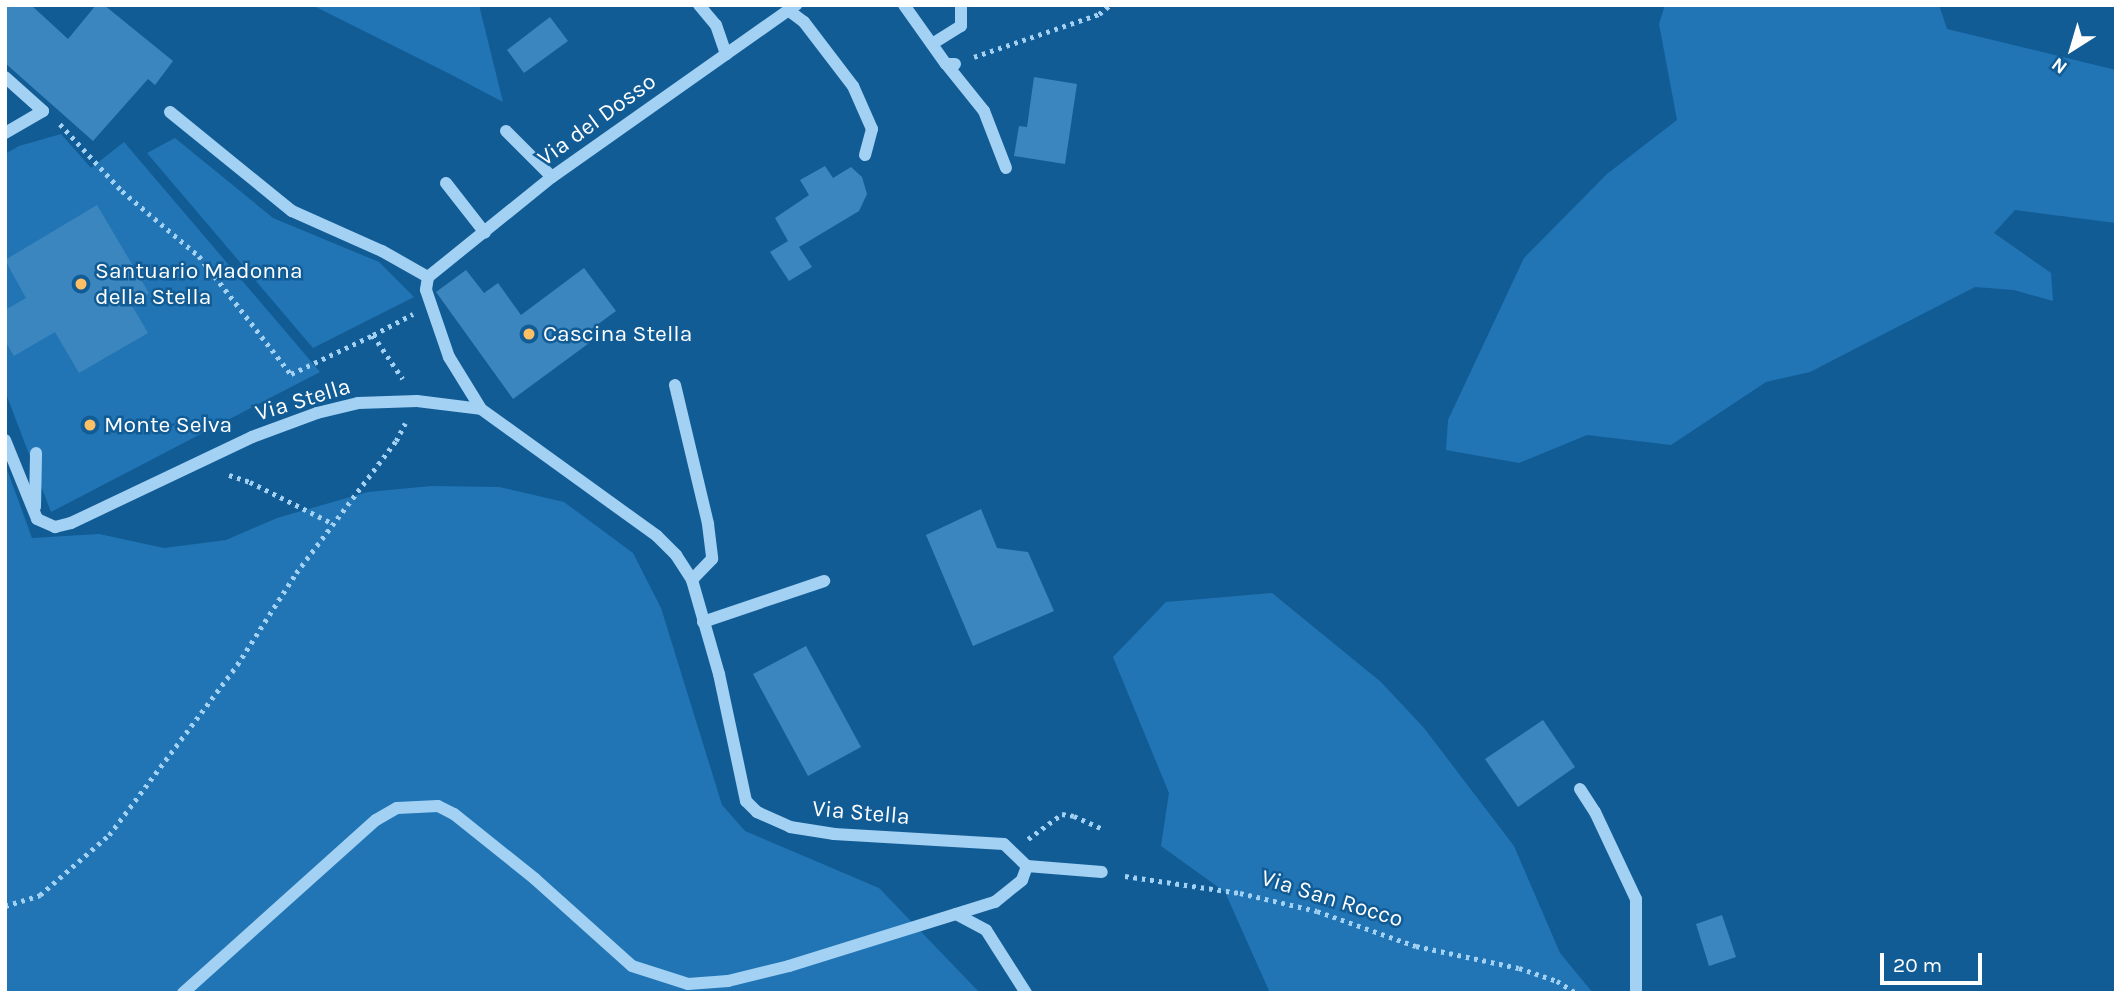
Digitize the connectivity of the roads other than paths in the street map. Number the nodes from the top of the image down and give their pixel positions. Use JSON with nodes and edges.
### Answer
{"nodes":[{"id":1,"x":699,"y":5,"type":"edge"},
{"id":2,"x":904,"y":5,"type":"edge"},
{"id":3,"x":961,"y":5,"type":"edge"},
{"id":4,"x":792,"y":7,"type":"edge"},
{"id":5,"x":932,"y":44,"type":"junction"},
{"id":6,"x":726,"y":54,"type":"junction"},
{"id":7,"x":5,"y":77,"type":"edge"},
{"id":8,"x":170,"y":112,"type":"dead end"},
{"id":9,"x":506,"y":131,"type":"dead end"},
{"id":10,"x":5,"y":133,"type":"edge"},
{"id":11,"x":866,"y":155,"type":"dead end"},
{"id":12,"x":1006,"y":169,"type":"dead end"},
{"id":13,"x":552,"y":177,"type":"junction"},
{"id":14,"x":446,"y":183,"type":"dead end"},
{"id":15,"x":485,"y":233,"type":"junction"},
{"id":16,"x":428,"y":278,"type":"junction"},
{"id":17,"x":675,"y":386,"type":"dead end"},
{"id":18,"x":481,"y":409,"type":"junction"},
{"id":19,"x":5,"y":440,"type":"edge"},
{"id":20,"x":36,"y":453,"type":"dead end"},
{"id":21,"x":35,"y":514,"type":"junction"},
{"id":22,"x":692,"y":580,"type":"junction"},
{"id":23,"x":824,"y":582,"type":"dead end"},
{"id":24,"x":703,"y":622,"type":"junction"},
{"id":25,"x":1580,"y":789,"type":"dead end"},
{"id":26,"x":1027,"y":866,"type":"junction"},
{"id":27,"x":1101,"y":872,"type":"road end"},
{"id":28,"x":956,"y":914,"type":"junction"},
{"id":29,"x":183,"y":993,"type":"edge"},
{"id":30,"x":1026,"y":993,"type":"edge"},
{"id":31,"x":1636,"y":993,"type":"edge"}],
"edges":[{"from":1,"to":6,"type":"street"},
{"from":2,"to":5,"type":"street"},
{"from":3,"to":5,"type":"street"},
{"from":4,"to":6,"type":"street","name":"Via del Dosso"},
{"from":4,"to":11,"type":"street"},
{"from":5,"to":12,"type":"street"},
{"from":6,"to":13,"type":"street","name":"Via del Dosso"},
{"from":7,"to":10,"type":"street"},
{"from":8,"to":16,"type":"street"},
{"from":9,"to":13,"type":"street"},
{"from":13,"to":15,"type":"street","name":"Via del Dosso"},
{"from":14,"to":15,"type":"street"},
{"from":15,"to":16,"type":"street","name":"Via del Dosso"},
{"from":16,"to":18,"type":"street"},
{"from":17,"to":22,"type":"street"},
{"from":18,"to":21,"type":"street","name":"Via Stella"},
{"from":18,"to":22,"type":"street","name":"Via Stella"},
{"from":19,"to":21,"type":"street"},
{"from":20,"to":21,"type":"street"},
{"from":22,"to":24,"type":"street","name":"Via Stella"},
{"from":23,"to":24,"type":"street"},
{"from":24,"to":26,"type":"street","name":"Via Stella"},
{"from":25,"to":31,"type":"street"},
{"from":26,"to":27,"type":"street"},
{"from":26,"to":28,"type":"street"},
{"from":28,"to":29,"type":"street"},
{"from":28,"to":30,"type":"street"}]}
